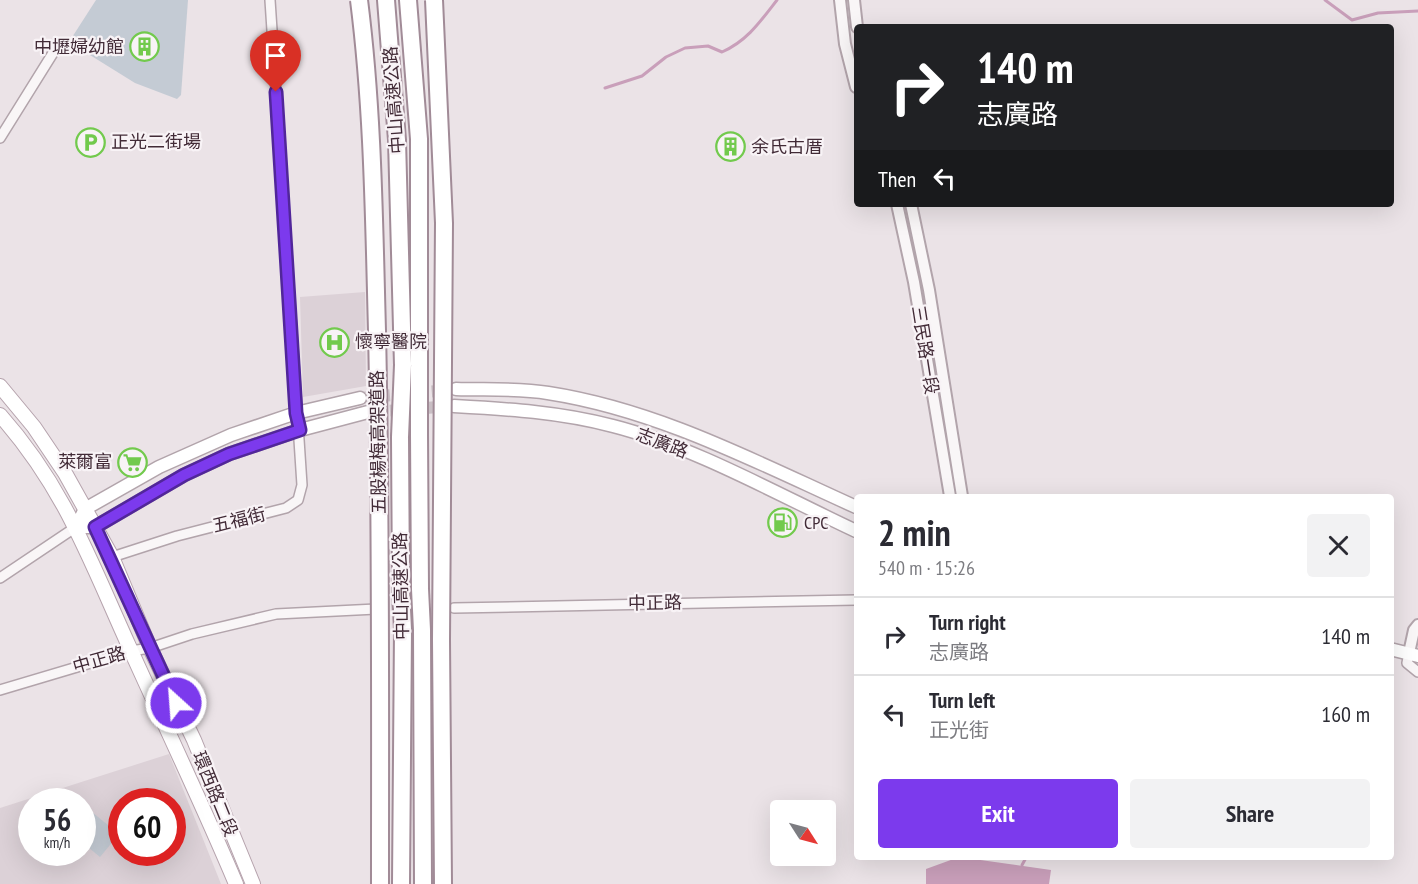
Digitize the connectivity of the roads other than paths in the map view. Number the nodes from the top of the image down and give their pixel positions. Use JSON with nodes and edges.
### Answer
{"nodes":[{"id":1,"x":270,"y":0,"type":"edge"},
{"id":2,"x":359,"y":0,"type":"edge"},
{"id":3,"x":386,"y":0,"type":"edge"},
{"id":4,"x":408,"y":0,"type":"edge"},
{"id":5,"x":434,"y":0,"type":"edge"},
{"id":6,"x":840,"y":0,"type":"edge"},
{"id":7,"x":854,"y":0,"type":"edge"},
{"id":8,"x":857,"y":24,"type":"edge"},
{"id":9,"x":58,"y":45,"type":"dead end"},
{"id":10,"x":854,"y":79,"type":"edge"},
{"id":11,"x":0,"y":138,"type":"edge"},
{"id":12,"x":898,"y":207,"type":"edge"},
{"id":13,"x":912,"y":207,"type":"edge"},
{"id":14,"x":411,"y":366,"type":"junction"},
{"id":15,"x":0,"y":387,"type":"edge"},
{"id":16,"x":456,"y":389,"type":"tunnel mouth"},
{"id":17,"x":360,"y":398,"type":"tunnel mouth"},
{"id":18,"x":454,"y":406,"type":"tunnel mouth"},
{"id":19,"x":368,"y":412,"type":"tunnel mouth"},
{"id":20,"x":296,"y":413,"type":"junction"},
{"id":21,"x":0,"y":415,"type":"edge"},
{"id":22,"x":300,"y":430,"type":"junction"},
{"id":23,"x":950,"y":494,"type":"edge"},
{"id":24,"x":962,"y":494,"type":"edge"},
{"id":25,"x":854,"y":506,"type":"edge"},
{"id":26,"x":85,"y":509,"type":"junction"},
{"id":27,"x":76,"y":527,"type":"junction"},
{"id":28,"x":95,"y":527,"type":"junction"},
{"id":29,"x":854,"y":530,"type":"edge"},
{"id":30,"x":112,"y":557,"type":"junction"},
{"id":31,"x":0,"y":578,"type":"edge"},
{"id":32,"x":854,"y":600,"type":"edge"},
{"id":33,"x":454,"y":608,"type":"tunnel mouth"},
{"id":34,"x":376,"y":609,"type":"tunnel mouth"},
{"id":35,"x":1418,"y":625,"type":"edge"},
{"id":36,"x":1418,"y":641,"type":"edge"},
{"id":37,"x":150,"y":648,"type":"junction"},
{"id":38,"x":1394,"y":650,"type":"edge"},
{"id":39,"x":131,"y":651,"type":"junction"},
{"id":40,"x":1413,"y":654,"type":"edge"},
{"id":41,"x":1418,"y":672,"type":"edge"},
{"id":42,"x":0,"y":690,"type":"edge"},
{"id":43,"x":236,"y":884,"type":"edge"},
{"id":44,"x":253,"y":884,"type":"edge"},
{"id":45,"x":380,"y":884,"type":"edge"},
{"id":46,"x":401,"y":884,"type":"edge"},
{"id":47,"x":423,"y":884,"type":"edge"},
{"id":48,"x":443,"y":884,"type":"edge"}],
"edges":[{"from":1,"to":20,"type":"street"},
{"from":2,"to":45,"type":"highway","name":"五股楊梅高架道路","bridge":true},
{"from":3,"to":14,"type":"highway","name":"中山高速公路"},
{"from":4,"to":14,"type":"highway","name":"中山高速公路"},
{"from":5,"to":48,"type":"highway","bridge":true},
{"from":6,"to":10,"type":"street"},
{"from":7,"to":8,"type":"street"},
{"from":9,"to":11,"type":"street"},
{"from":12,"to":23,"type":"street","name":"三民路一段"},
{"from":13,"to":24,"type":"street","name":"三民路一段"},
{"from":14,"to":46,"type":"highway","name":"中山高速公路","bridge":true},
{"from":14,"to":47,"type":"highway","name":"中山高速公路","bridge":true},
{"from":15,"to":26,"type":"main road","name":"環西路二段"},
{"from":16,"to":25,"type":"main road","name":"志廣路"},
{"from":17,"to":20,"type":"main road"},
{"from":18,"to":29,"type":"main road","name":"志廣路"},
{"from":19,"to":22,"type":"main road"},
{"from":20,"to":22,"type":"street"},
{"from":20,"to":26,"type":"main road"},
{"from":21,"to":27,"type":"main road","name":"環西路二段"},
{"from":22,"to":28,"type":"main road"},
{"from":22,"to":30,"type":"street","name":"五福街"},
{"from":26,"to":27,"type":"main road"},
{"from":26,"to":28,"type":"main road","name":"環西路二段"},
{"from":27,"to":28,"type":"main road"},
{"from":27,"to":31,"type":"street"},
{"from":27,"to":39,"type":"main road","name":"環西路二段"},
{"from":28,"to":30,"type":"main road","name":"環西路二段"},
{"from":30,"to":37,"type":"main road","name":"環西路二段"},
{"from":32,"to":33,"type":"street","name":"中正路"},
{"from":34,"to":37,"type":"street","name":"中正路"},
{"from":35,"to":40,"type":"street"},
{"from":36,"to":40,"type":"street"},
{"from":37,"to":39,"type":"street","name":"中正路"},
{"from":37,"to":44,"type":"main road","name":"環西路二段"},
{"from":38,"to":40,"type":"main road"},
{"from":39,"to":42,"type":"street","name":"中正路"},
{"from":39,"to":43,"type":"main road","name":"環西路二段"},
{"from":40,"to":41,"type":"street"}]}
